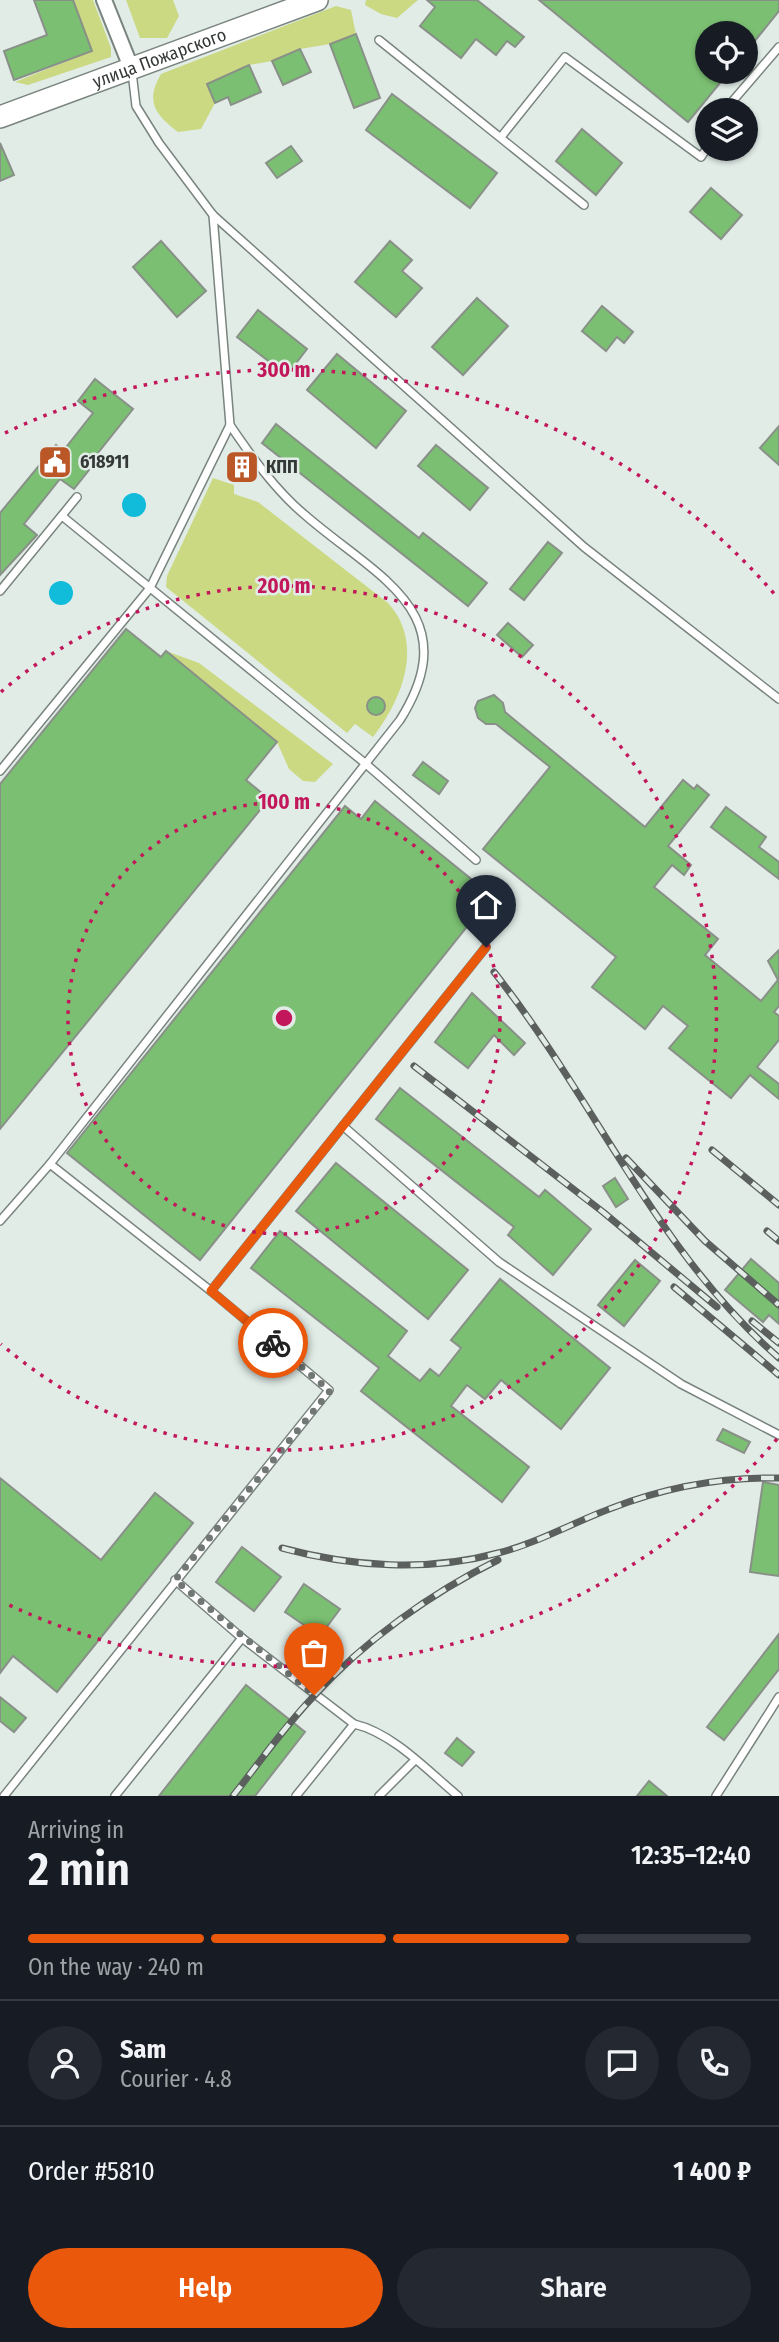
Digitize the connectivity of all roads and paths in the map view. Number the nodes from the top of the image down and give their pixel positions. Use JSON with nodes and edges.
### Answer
{"nodes":[{"id":1,"x":104,"y":0,"type":"edge"},
{"id":2,"x":317,"y":0,"type":"edge"},
{"id":3,"x":379,"y":40,"type":"dead end"},
{"id":4,"x":779,"y":47,"type":"edge"},
{"id":5,"x":132,"y":70,"type":"junction"},
{"id":6,"x":735,"y":98,"type":"edge"},
{"id":7,"x":0,"y":117,"type":"edge"},
{"id":8,"x":501,"y":137,"type":"junction"},
{"id":9,"x":695,"y":153,"type":"edge"},
{"id":10,"x":584,"y":205,"type":"dead end"},
{"id":11,"x":213,"y":215,"type":"junction"},
{"id":12,"x":230,"y":425,"type":"junction"},
{"id":13,"x":77,"y":497,"type":"dead end"},
{"id":14,"x":62,"y":516,"type":"junction"},
{"id":15,"x":150,"y":588,"type":"junction"},
{"id":16,"x":0,"y":590,"type":"edge"},
{"id":17,"x":779,"y":699,"type":"edge"},
{"id":18,"x":366,"y":764,"type":"junction"},
{"id":19,"x":0,"y":771,"type":"edge"},
{"id":20,"x":476,"y":860,"type":"dead end"},
{"id":21,"x":486,"y":947,"type":"dead end"},
{"id":22,"x":344,"y":1126,"type":"junction"},
{"id":23,"x":50,"y":1164,"type":"junction"},
{"id":24,"x":0,"y":1221,"type":"edge"},
{"id":25,"x":211,"y":1291,"type":"junction"},
{"id":26,"x":779,"y":1435,"type":"edge"},
{"id":27,"x":175,"y":1580,"type":"junction"},
{"id":28,"x":242,"y":1638,"type":"junction"},
{"id":29,"x":779,"y":1697,"type":"edge"},
{"id":30,"x":354,"y":1724,"type":"junction"},
{"id":31,"x":415,"y":1760,"type":"junction"},
{"id":32,"x":4,"y":1796,"type":"edge"},
{"id":33,"x":115,"y":1796,"type":"edge"},
{"id":34,"x":296,"y":1796,"type":"edge"},
{"id":35,"x":379,"y":1796,"type":"edge"},
{"id":36,"x":458,"y":1796,"type":"edge"},
{"id":37,"x":716,"y":1796,"type":"edge"}],
"edges":[{"from":1,"to":5,"type":"street"},
{"from":2,"to":5,"type":"street","name":"улица Пожарского"},
{"from":3,"to":8,"type":"lane"},
{"from":4,"to":6,"type":"lane"},
{"from":5,"to":7,"type":"street","name":"улица Пожарского"},
{"from":5,"to":11,"type":"lane"},
{"from":8,"to":9,"type":"lane"},
{"from":8,"to":10,"type":"lane"},
{"from":11,"to":12,"type":"lane"},
{"from":11,"to":17,"type":"lane"},
{"from":12,"to":15,"type":"lane"},
{"from":12,"to":18,"type":"lane"},
{"from":13,"to":14,"type":"lane"},
{"from":14,"to":15,"type":"lane"},
{"from":14,"to":16,"type":"lane"},
{"from":15,"to":18,"type":"lane"},
{"from":15,"to":19,"type":"lane"},
{"from":18,"to":20,"type":"lane"},
{"from":18,"to":23,"type":"lane"},
{"from":21,"to":22,"type":"lane"},
{"from":22,"to":25,"type":"lane"},
{"from":22,"to":26,"type":"lane"},
{"from":23,"to":24,"type":"lane"},
{"from":23,"to":25,"type":"lane"},
{"from":25,"to":27,"type":"lane"},
{"from":27,"to":28,"type":"lane"},
{"from":27,"to":32,"type":"lane"},
{"from":28,"to":30,"type":"lane"},
{"from":28,"to":33,"type":"lane"},
{"from":29,"to":37,"type":"lane"},
{"from":30,"to":31,"type":"lane"},
{"from":30,"to":34,"type":"lane"},
{"from":31,"to":35,"type":"lane"},
{"from":31,"to":36,"type":"lane"}]}
